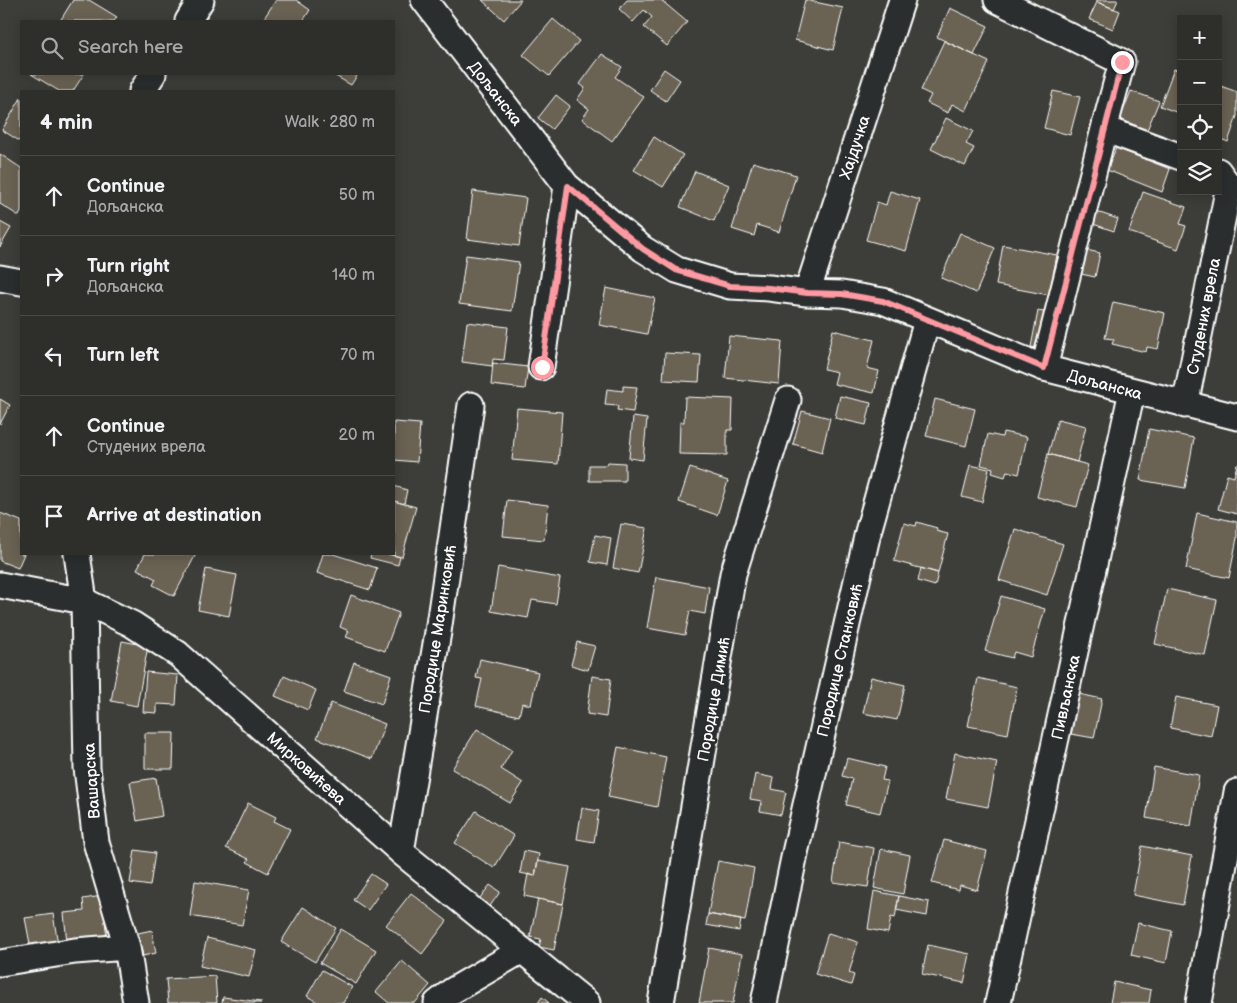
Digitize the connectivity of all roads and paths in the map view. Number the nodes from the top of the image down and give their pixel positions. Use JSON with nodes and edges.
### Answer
{"nodes":[{"id":1,"x":201,"y":0,"type":"edge"},
{"id":2,"x":424,"y":0,"type":"edge"},
{"id":3,"x":902,"y":0,"type":"edge"},
{"id":4,"x":997,"y":0,"type":"edge"},
{"id":5,"x":189,"y":20,"type":"edge"},
{"id":6,"x":152,"y":75,"type":"edge"},
{"id":7,"x":143,"y":90,"type":"edge"},
{"id":8,"x":1104,"y":129,"type":"junction"},
{"id":9,"x":1177,"y":156,"type":"edge"},
{"id":10,"x":1222,"y":176,"type":"edge"},
{"id":11,"x":568,"y":186,"type":"junction"},
{"id":12,"x":0,"y":278,"type":"edge"},
{"id":13,"x":20,"y":282,"type":"edge"},
{"id":14,"x":807,"y":293,"type":"junction"},
{"id":15,"x":927,"y":320,"type":"junction"},
{"id":16,"x":542,"y":367,"type":"dead end"},
{"id":17,"x":1044,"y":368,"type":"junction"},
{"id":18,"x":1132,"y":392,"type":"junction"},
{"id":19,"x":788,"y":400,"type":"dead end"},
{"id":20,"x":471,"y":405,"type":"dead end"},
{"id":21,"x":1185,"y":405,"type":"junction"},
{"id":22,"x":1237,"y":417,"type":"edge"},
{"id":23,"x":77,"y":555,"type":"edge"},
{"id":24,"x":0,"y":585,"type":"edge"},
{"id":25,"x":84,"y":601,"type":"junction"},
{"id":26,"x":1237,"y":792,"type":"edge"},
{"id":27,"x":401,"y":852,"type":"junction"},
{"id":28,"x":127,"y":947,"type":"junction"},
{"id":29,"x":522,"y":950,"type":"junction"},
{"id":30,"x":0,"y":964,"type":"edge"},
{"id":31,"x":136,"y":1003,"type":"edge"},
{"id":32,"x":437,"y":1003,"type":"edge"},
{"id":33,"x":587,"y":1003,"type":"edge"},
{"id":34,"x":661,"y":1003,"type":"edge"},
{"id":35,"x":764,"y":1003,"type":"edge"},
{"id":36,"x":998,"y":1003,"type":"edge"},
{"id":37,"x":1199,"y":1003,"type":"edge"}],
"edges":[{"from":1,"to":5,"type":"street"},
{"from":2,"to":11,"type":"street","name":"Дољанска"},
{"from":3,"to":14,"type":"street","name":"Хајдучка"},
{"from":4,"to":8,"type":"street"},
{"from":6,"to":7,"type":"street"},
{"from":8,"to":9,"type":"street"},
{"from":8,"to":17,"type":"street"},
{"from":10,"to":21,"type":"street","name":"Студених врела"},
{"from":11,"to":14,"type":"street","name":"Дољанска"},
{"from":11,"to":16,"type":"street"},
{"from":12,"to":13,"type":"street"},
{"from":14,"to":15,"type":"street","name":"Дољанска"},
{"from":15,"to":17,"type":"street","name":"Дољанска"},
{"from":15,"to":35,"type":"street","name":"Породице Станковић"},
{"from":17,"to":18,"type":"street","name":"Дољанска"},
{"from":18,"to":21,"type":"street","name":"Дољанска"},
{"from":18,"to":36,"type":"street","name":"Пивљанска"},
{"from":19,"to":34,"type":"street","name":"Породице Димић"},
{"from":20,"to":27,"type":"street","name":"Породице Маринковић"},
{"from":21,"to":22,"type":"street","name":"Дољанска"},
{"from":23,"to":25,"type":"street","name":"Вашарска"},
{"from":24,"to":25,"type":"street","name":"Мирковићева"},
{"from":25,"to":27,"type":"street","name":"Мирковићева"},
{"from":25,"to":28,"type":"street","name":"Вашарска"},
{"from":26,"to":37,"type":"street"},
{"from":27,"to":29,"type":"street","name":"Мирковићева"},
{"from":28,"to":30,"type":"street"},
{"from":28,"to":31,"type":"street","name":"Вашарска"},
{"from":29,"to":32,"type":"street"},
{"from":29,"to":33,"type":"street","name":"Мирковићева"}]}
